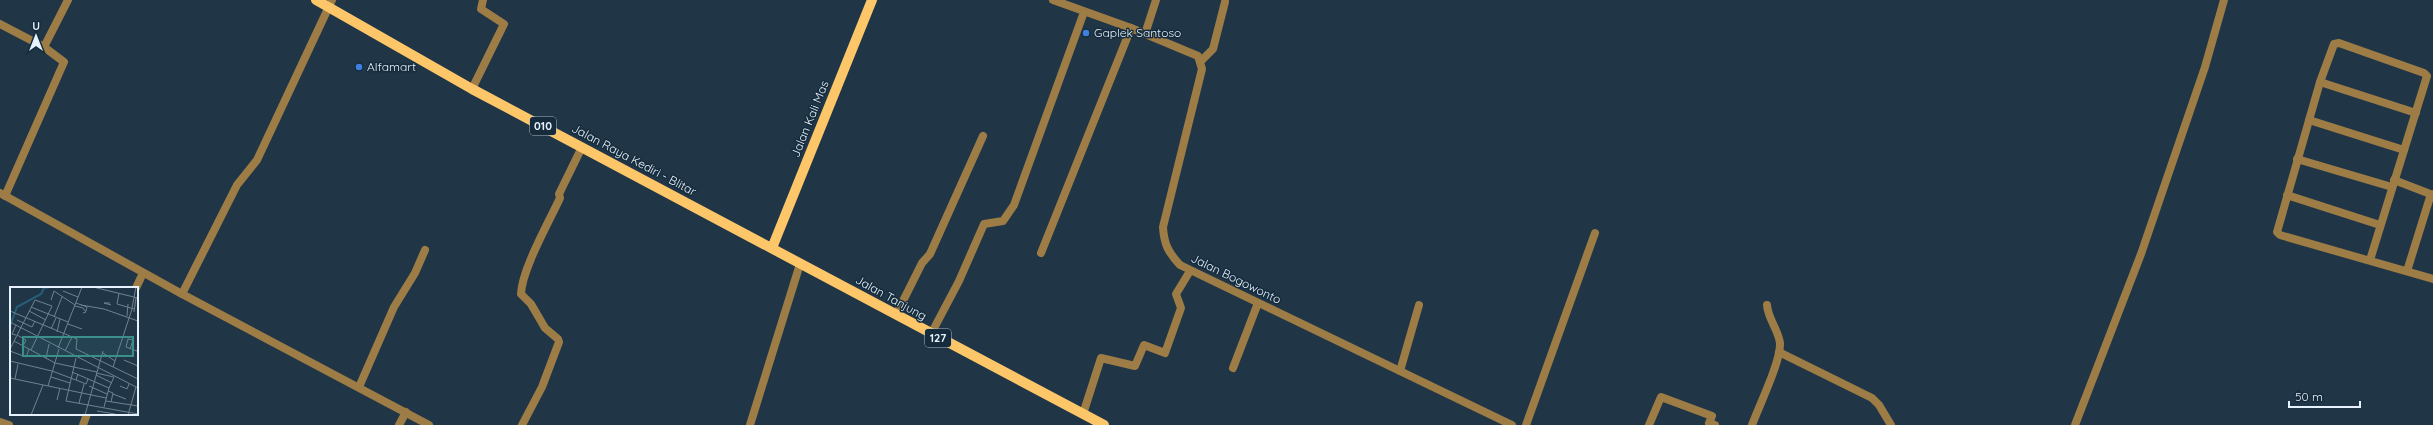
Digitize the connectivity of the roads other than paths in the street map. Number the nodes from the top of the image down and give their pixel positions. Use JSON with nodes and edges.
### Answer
{"nodes":[{"id":1,"x":68,"y":0,"type":"edge"},
{"id":2,"x":316,"y":0,"type":"edge"},
{"id":3,"x":483,"y":0,"type":"edge"},
{"id":4,"x":872,"y":0,"type":"edge"},
{"id":5,"x":1053,"y":0,"type":"edge"},
{"id":6,"x":1156,"y":0,"type":"edge"},
{"id":7,"x":2224,"y":0,"type":"edge"},
{"id":8,"x":1225,"y":2,"type":"dead end"},
{"id":9,"x":330,"y":3,"type":"edge"},
{"id":10,"x":1084,"y":12,"type":"junction"},
{"id":11,"x":0,"y":24,"type":"edge"},
{"id":12,"x":1131,"y":28,"type":"junction"},
{"id":13,"x":1145,"y":34,"type":"junction"},
{"id":14,"x":44,"y":47,"type":"junction"},
{"id":15,"x":1201,"y":61,"type":"junction"},
{"id":16,"x":2320,"y":82,"type":"junction"},
{"id":17,"x":472,"y":89,"type":"junction"},
{"id":18,"x":2416,"y":113,"type":"junction"},
{"id":19,"x":2309,"y":120,"type":"junction"},
{"id":20,"x":983,"y":136,"type":"dead end"},
{"id":21,"x":582,"y":147,"type":"junction"},
{"id":22,"x":2404,"y":150,"type":"junction"},
{"id":23,"x":2297,"y":159,"type":"junction"},
{"id":24,"x":2393,"y":184,"type":"junction"},
{"id":25,"x":2432,"y":194,"type":"edge"},
{"id":26,"x":2,"y":195,"type":"edge"},
{"id":27,"x":2286,"y":195,"type":"junction"},
{"id":28,"x":2380,"y":225,"type":"junction"},
{"id":29,"x":1595,"y":233,"type":"dead end"},
{"id":30,"x":772,"y":248,"type":"junction"},
{"id":31,"x":426,"y":250,"type":"dead end"},
{"id":32,"x":1041,"y":253,"type":"dead end"},
{"id":33,"x":2370,"y":260,"type":"junction"},
{"id":34,"x":800,"y":264,"type":"junction"},
{"id":35,"x":1190,"y":271,"type":"junction"},
{"id":36,"x":2407,"y":271,"type":"junction"},
{"id":37,"x":143,"y":273,"type":"junction"},
{"id":38,"x":2433,"y":279,"type":"edge"},
{"id":39,"x":136,"y":287,"type":"edge"},
{"id":40,"x":182,"y":294,"type":"junction"},
{"id":41,"x":1258,"y":303,"type":"junction"},
{"id":42,"x":1767,"y":305,"type":"dead end"},
{"id":43,"x":1419,"y":306,"type":"dead end"},
{"id":44,"x":896,"y":315,"type":"junction"},
{"id":45,"x":931,"y":334,"type":"junction"},
{"id":46,"x":1780,"y":352,"type":"junction"},
{"id":47,"x":1233,"y":368,"type":"dead end"},
{"id":48,"x":1400,"y":371,"type":"junction"},
{"id":49,"x":358,"y":387,"type":"junction"},
{"id":50,"x":406,"y":412,"type":"junction"},
{"id":51,"x":1083,"y":414,"type":"junction"},
{"id":52,"x":87,"y":415,"type":"edge"},
{"id":53,"x":0,"y":422,"type":"edge"},
{"id":54,"x":9,"y":425,"type":"edge"},
{"id":55,"x":84,"y":425,"type":"edge"},
{"id":56,"x":399,"y":425,"type":"edge"},
{"id":57,"x":429,"y":425,"type":"edge"},
{"id":58,"x":522,"y":425,"type":"edge"},
{"id":59,"x":750,"y":425,"type":"edge"},
{"id":60,"x":1104,"y":425,"type":"edge"},
{"id":61,"x":1512,"y":425,"type":"edge"},
{"id":62,"x":1526,"y":425,"type":"edge"},
{"id":63,"x":1649,"y":425,"type":"edge"},
{"id":64,"x":1715,"y":425,"type":"edge"},
{"id":65,"x":1752,"y":425,"type":"edge"},
{"id":66,"x":1891,"y":425,"type":"edge"},
{"id":67,"x":2076,"y":425,"type":"edge"}],
"edges":[{"from":1,"to":14,"type":"street"},
{"from":2,"to":9,"type":"main road","name":"Jalan Raya Kediri - Blitar","number":"010"},
{"from":3,"to":17,"type":"street"},
{"from":4,"to":30,"type":"main road","name":"Jalan Kali Mas"},
{"from":5,"to":10,"type":"street"},
{"from":6,"to":13,"type":"street"},
{"from":7,"to":67,"type":"street"},
{"from":8,"to":15,"type":"street"},
{"from":9,"to":17,"type":"main road","name":"Jalan Raya Kediri - Blitar","number":"010"},
{"from":9,"to":40,"type":"street"},
{"from":10,"to":12,"type":"street"},
{"from":10,"to":45,"type":"street"},
{"from":11,"to":14,"type":"street"},
{"from":12,"to":13,"type":"street"},
{"from":12,"to":32,"type":"street"},
{"from":13,"to":15,"type":"street"},
{"from":14,"to":26,"type":"street"},
{"from":15,"to":35,"type":"street","name":"Jalan Bogowonto"},
{"from":16,"to":18,"type":"street"},
{"from":16,"to":18,"type":"street"},
{"from":16,"to":19,"type":"street"},
{"from":17,"to":21,"type":"main road","name":"Jalan Raya Kediri - Blitar","number":"010"},
{"from":18,"to":22,"type":"street"},
{"from":19,"to":22,"type":"street"},
{"from":19,"to":23,"type":"street"},
{"from":20,"to":44,"type":"street"},
{"from":21,"to":30,"type":"main road","name":"Jalan Raya Kediri - Blitar","number":"010"},
{"from":21,"to":58,"type":"street"},
{"from":22,"to":24,"type":"street"},
{"from":23,"to":24,"type":"street"},
{"from":23,"to":27,"type":"street"},
{"from":24,"to":25,"type":"street"},
{"from":24,"to":28,"type":"street"},
{"from":25,"to":36,"type":"street"},
{"from":26,"to":37,"type":"street"},
{"from":27,"to":28,"type":"street"},
{"from":27,"to":33,"type":"street"},
{"from":28,"to":33,"type":"street"},
{"from":29,"to":62,"type":"street"},
{"from":30,"to":34,"type":"main road","name":"Jalan Tanjung","number":"127"},
{"from":31,"to":49,"type":"street"},
{"from":33,"to":36,"type":"street"},
{"from":34,"to":44,"type":"main road","name":"Jalan Tanjung","number":"127"},
{"from":34,"to":59,"type":"street"},
{"from":35,"to":41,"type":"street","name":"Jalan Bogowonto"},
{"from":35,"to":51,"type":"street"},
{"from":36,"to":38,"type":"street"},
{"from":37,"to":39,"type":"street"},
{"from":37,"to":40,"type":"street"},
{"from":40,"to":49,"type":"street"},
{"from":41,"to":47,"type":"street"},
{"from":41,"to":48,"type":"street","name":"Jalan Bogowonto"},
{"from":42,"to":46,"type":"street"},
{"from":43,"to":48,"type":"street"},
{"from":44,"to":45,"type":"main road","name":"Jalan Tanjung","number":"127"},
{"from":45,"to":51,"type":"main road","name":"Jalan Tanjung","number":"127"},
{"from":46,"to":65,"type":"street"},
{"from":46,"to":66,"type":"street"},
{"from":48,"to":61,"type":"street","name":"Jalan Bogowonto"},
{"from":49,"to":50,"type":"street"},
{"from":50,"to":56,"type":"street"},
{"from":50,"to":57,"type":"street"},
{"from":51,"to":60,"type":"main road","name":"Jalan Tanjung","number":"127"},
{"from":52,"to":55,"type":"street"},
{"from":53,"to":54,"type":"street"},
{"from":63,"to":64,"type":"street"}]}
